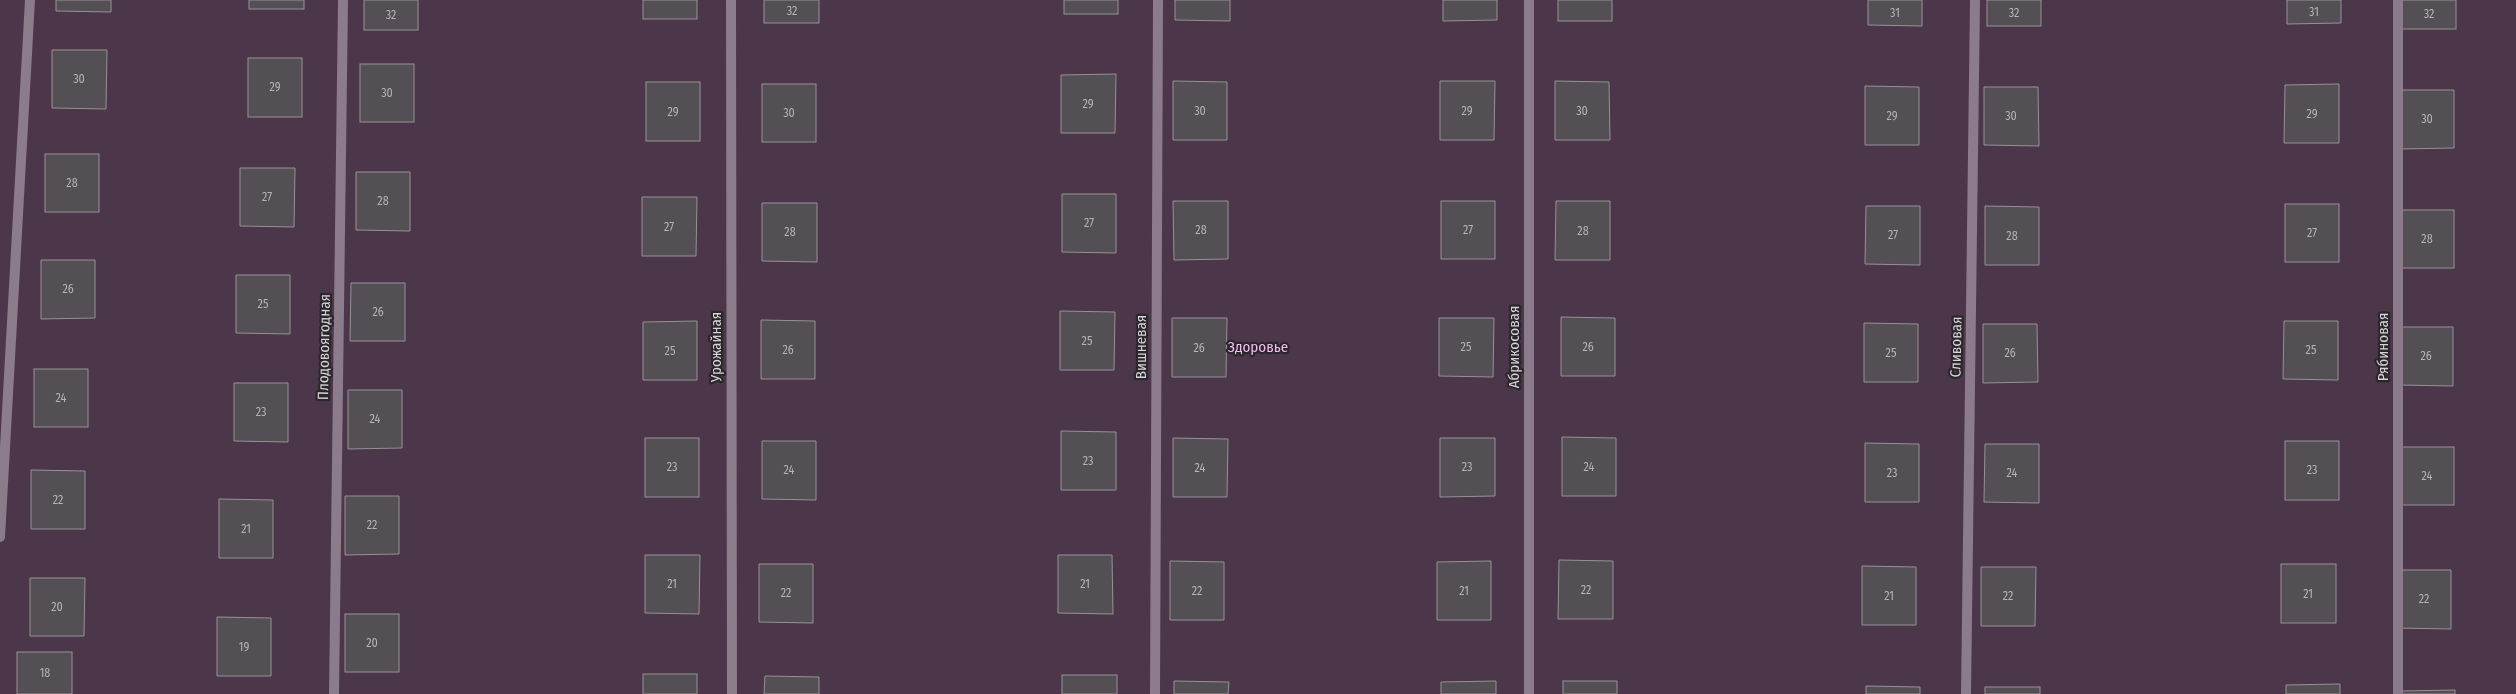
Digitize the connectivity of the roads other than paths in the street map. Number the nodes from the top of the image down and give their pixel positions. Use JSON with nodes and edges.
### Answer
{"nodes":[{"id":1,"x":30,"y":0,"type":"edge"},
{"id":2,"x":343,"y":0,"type":"edge"},
{"id":3,"x":731,"y":0,"type":"edge"},
{"id":4,"x":1158,"y":0,"type":"edge"},
{"id":5,"x":1529,"y":0,"type":"edge"},
{"id":6,"x":1975,"y":0,"type":"edge"},
{"id":7,"x":2398,"y":0,"type":"edge"},
{"id":8,"x":0,"y":537,"type":"edge"},
{"id":9,"x":334,"y":694,"type":"edge"},
{"id":10,"x":732,"y":694,"type":"edge"},
{"id":11,"x":1155,"y":694,"type":"edge"},
{"id":12,"x":1529,"y":694,"type":"edge"},
{"id":13,"x":1966,"y":694,"type":"edge"},
{"id":14,"x":2398,"y":694,"type":"edge"}],
"edges":[{"from":1,"to":8,"type":"street"},
{"from":2,"to":9,"type":"street","name":"Плодовоягодная"},
{"from":3,"to":10,"type":"street","name":"Урожайная"},
{"from":4,"to":11,"type":"street","name":"Вишневая"},
{"from":5,"to":12,"type":"street","name":"Абрикосовая"},
{"from":6,"to":13,"type":"street","name":"Сливовая"},
{"from":7,"to":14,"type":"street","name":"Рябиновая"}]}
